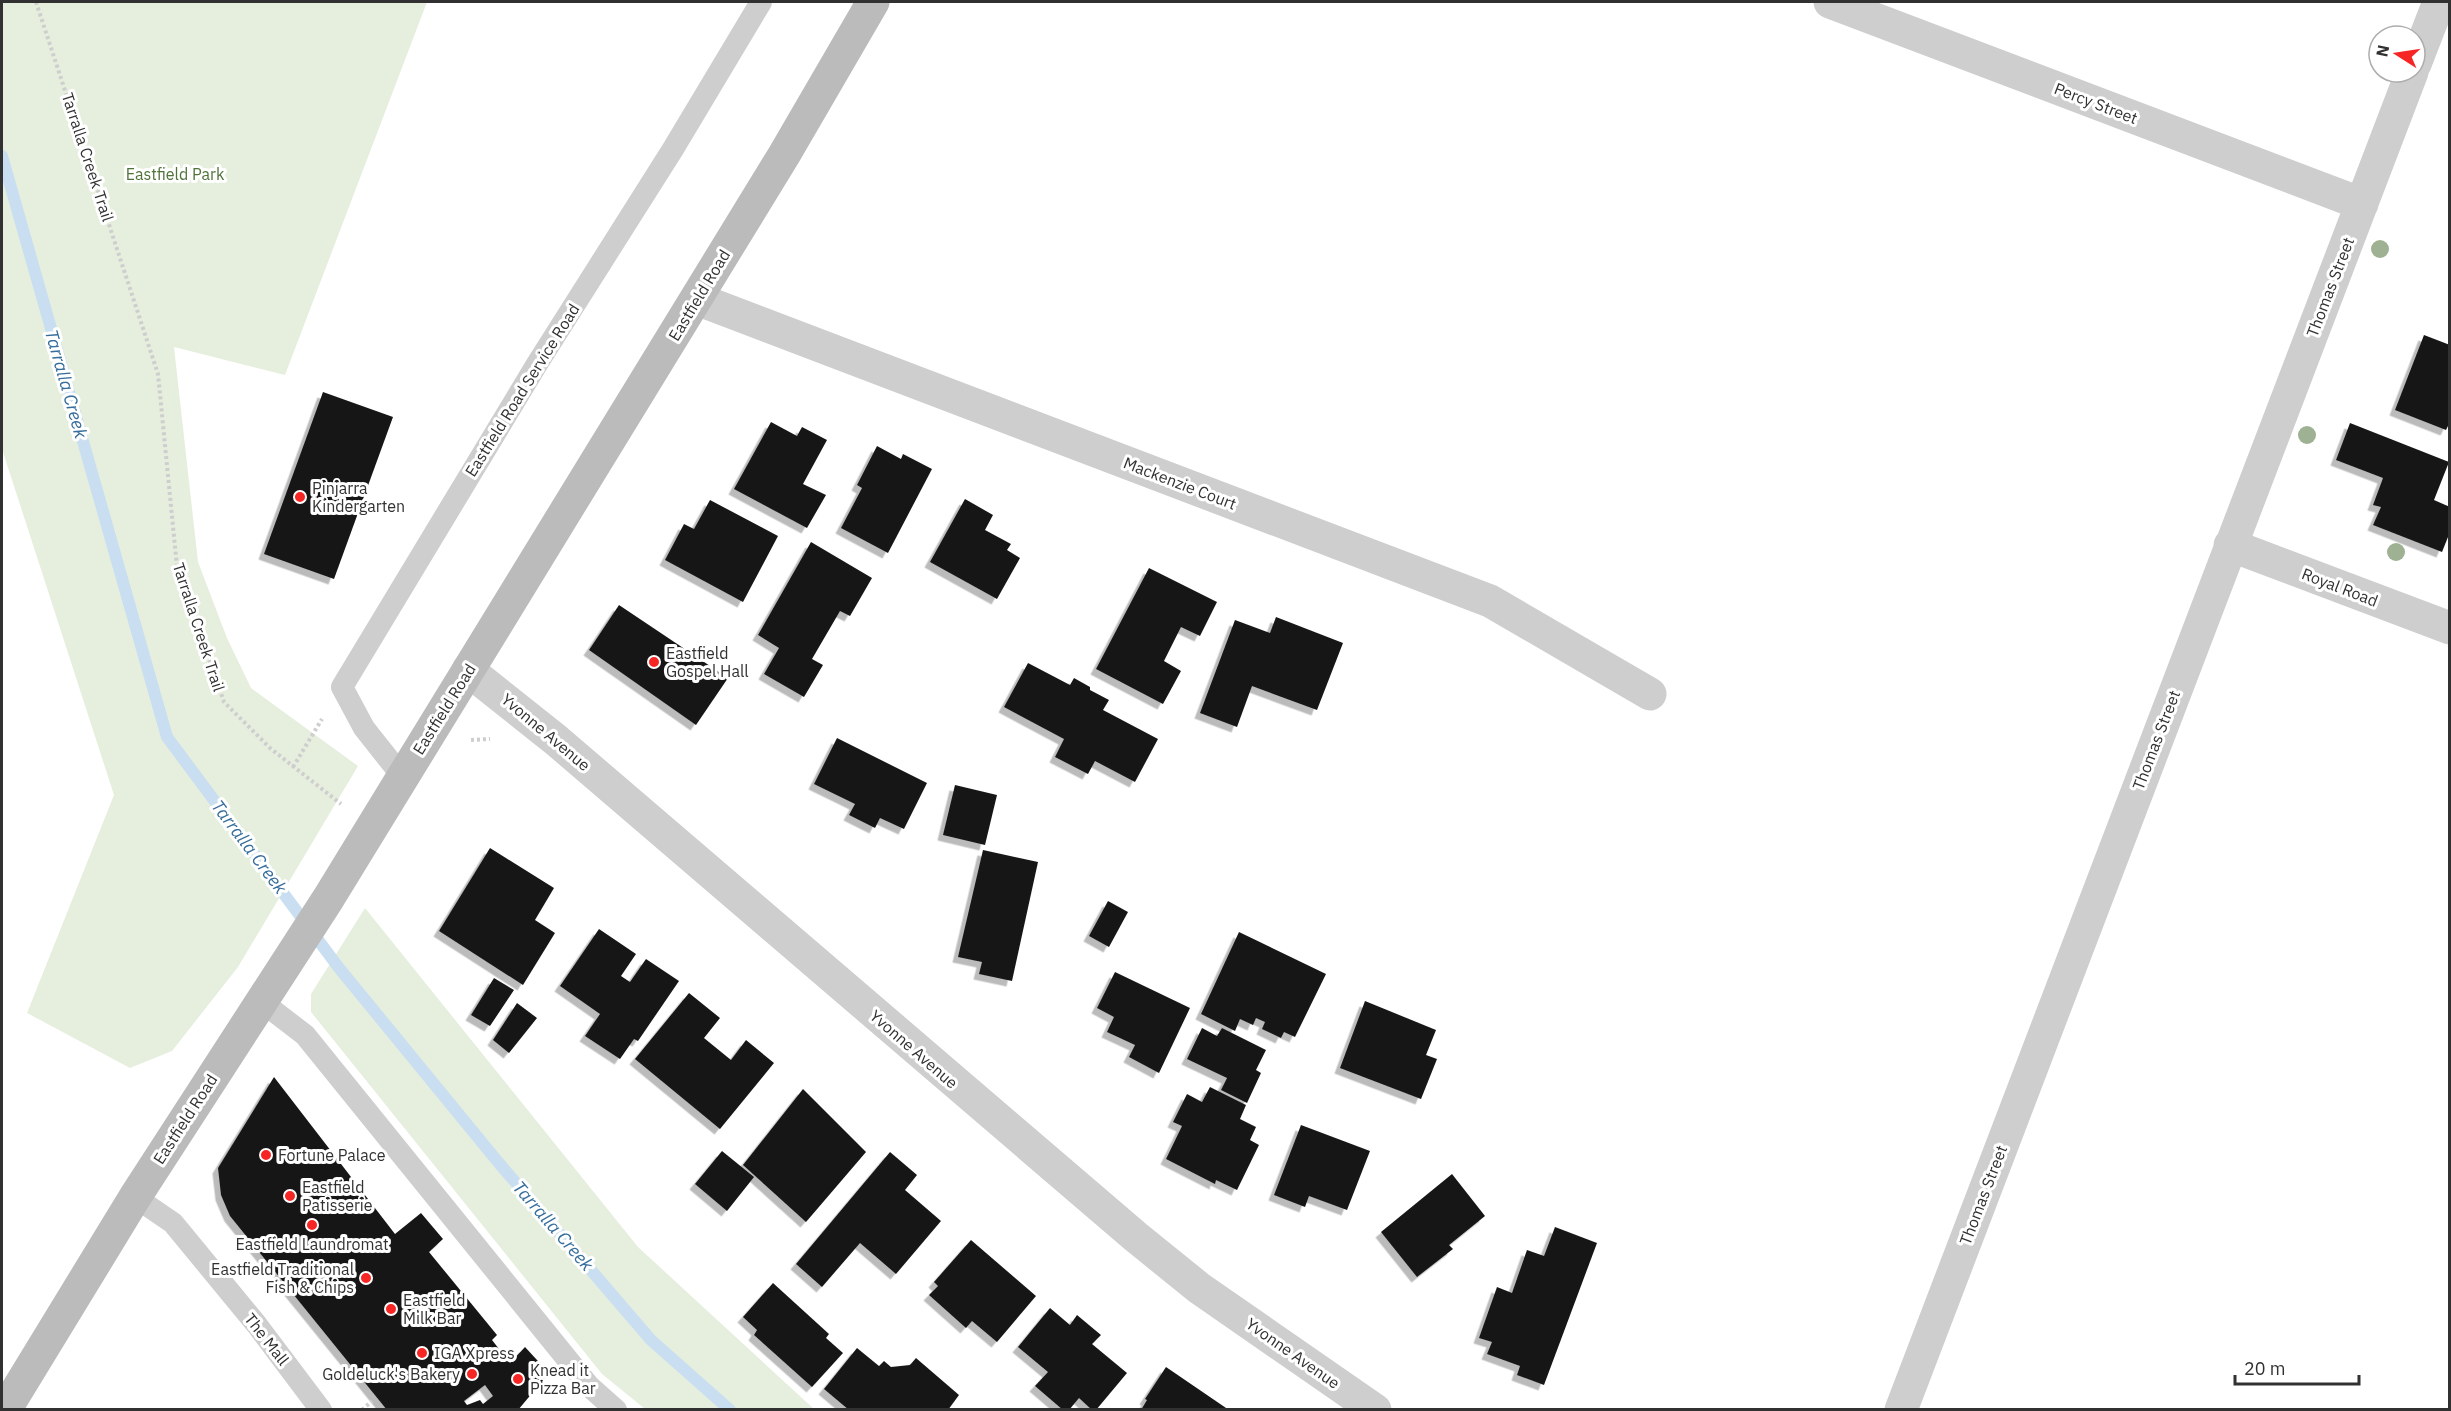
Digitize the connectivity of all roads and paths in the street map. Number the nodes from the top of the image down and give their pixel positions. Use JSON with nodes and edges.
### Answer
{"nodes":[{"id":1,"x":36,"y":2,"type":"edge"},
{"id":2,"x":761,"y":2,"type":"edge"},
{"id":3,"x":873,"y":2,"type":"edge"},
{"id":4,"x":1830,"y":2,"type":"edge"},
{"id":5,"x":2439,"y":2,"type":"edge"},
{"id":6,"x":2427,"y":33,"type":"edge"},
{"id":7,"x":2407,"y":84,"type":"edge"},
{"id":8,"x":2362,"y":204,"type":"junction"},
{"id":9,"x":697,"y":299,"type":"junction"},
{"id":10,"x":2230,"y":545,"type":"junction"},
{"id":11,"x":2450,"y":628,"type":"edge"},
{"id":12,"x":468,"y":670,"type":"junction"},
{"id":13,"x":342,"y":687,"type":"junction"},
{"id":14,"x":1650,"y":694,"type":"dead end"},
{"id":15,"x":466,"y":743,"type":"dead end"},
{"id":16,"x":500,"y":744,"type":"dead end"},
{"id":17,"x":293,"y":767,"type":"junction"},
{"id":18,"x":402,"y":777,"type":"junction"},
{"id":19,"x":372,"y":826,"type":"junction"},
{"id":20,"x":262,"y":1002,"type":"junction"},
{"id":21,"x":135,"y":1197,"type":"junction"},
{"id":22,"x":372,"y":1401,"type":"dead end"},
{"id":23,"x":5,"y":1410,"type":"edge"},
{"id":24,"x":321,"y":1410,"type":"edge"},
{"id":25,"x":362,"y":1410,"type":"edge"},
{"id":26,"x":616,"y":1410,"type":"edge"},
{"id":27,"x":1375,"y":1410,"type":"edge"},
{"id":28,"x":1901,"y":1410,"type":"edge"}],
"edges":[{"from":1,"to":17,"type":"path","name":"Tarralla Creek Trail"},
{"from":2,"to":13,"type":"lane","name":"Eastfield Road Service Road"},
{"from":3,"to":9,"type":"main road","name":"Eastfield Road"},
{"from":4,"to":8,"type":"street","name":"Percy Street"},
{"from":5,"to":6,"type":"street"},
{"from":7,"to":8,"type":"street","name":"Thomas Street"},
{"from":8,"to":10,"type":"street","name":"Thomas Street"},
{"from":9,"to":12,"type":"main road","name":"Eastfield Road"},
{"from":9,"to":14,"type":"street","name":"Mackenzie Court"},
{"from":10,"to":11,"type":"street","name":"Royal Road"},
{"from":10,"to":28,"type":"street","name":"Thomas Street"},
{"from":12,"to":18,"type":"main road","name":"Eastfield Road"},
{"from":12,"to":27,"type":"street","name":"Yvonne Avenue"},
{"from":13,"to":17,"type":"path"},
{"from":13,"to":18,"type":"lane"},
{"from":15,"to":16,"type":"path"},
{"from":17,"to":19,"type":"path","name":"Tarralla Creek Trail"},
{"from":18,"to":19,"type":"main road","name":"Eastfield Road"},
{"from":19,"to":20,"type":"main road","name":"Eastfield Road"},
{"from":20,"to":21,"type":"main road","name":"Eastfield Road"},
{"from":20,"to":26,"type":"lane"},
{"from":21,"to":23,"type":"main road","name":"Eastfield Road"},
{"from":21,"to":24,"type":"lane","name":"The Mall"},
{"from":22,"to":25,"type":"path"}]}
